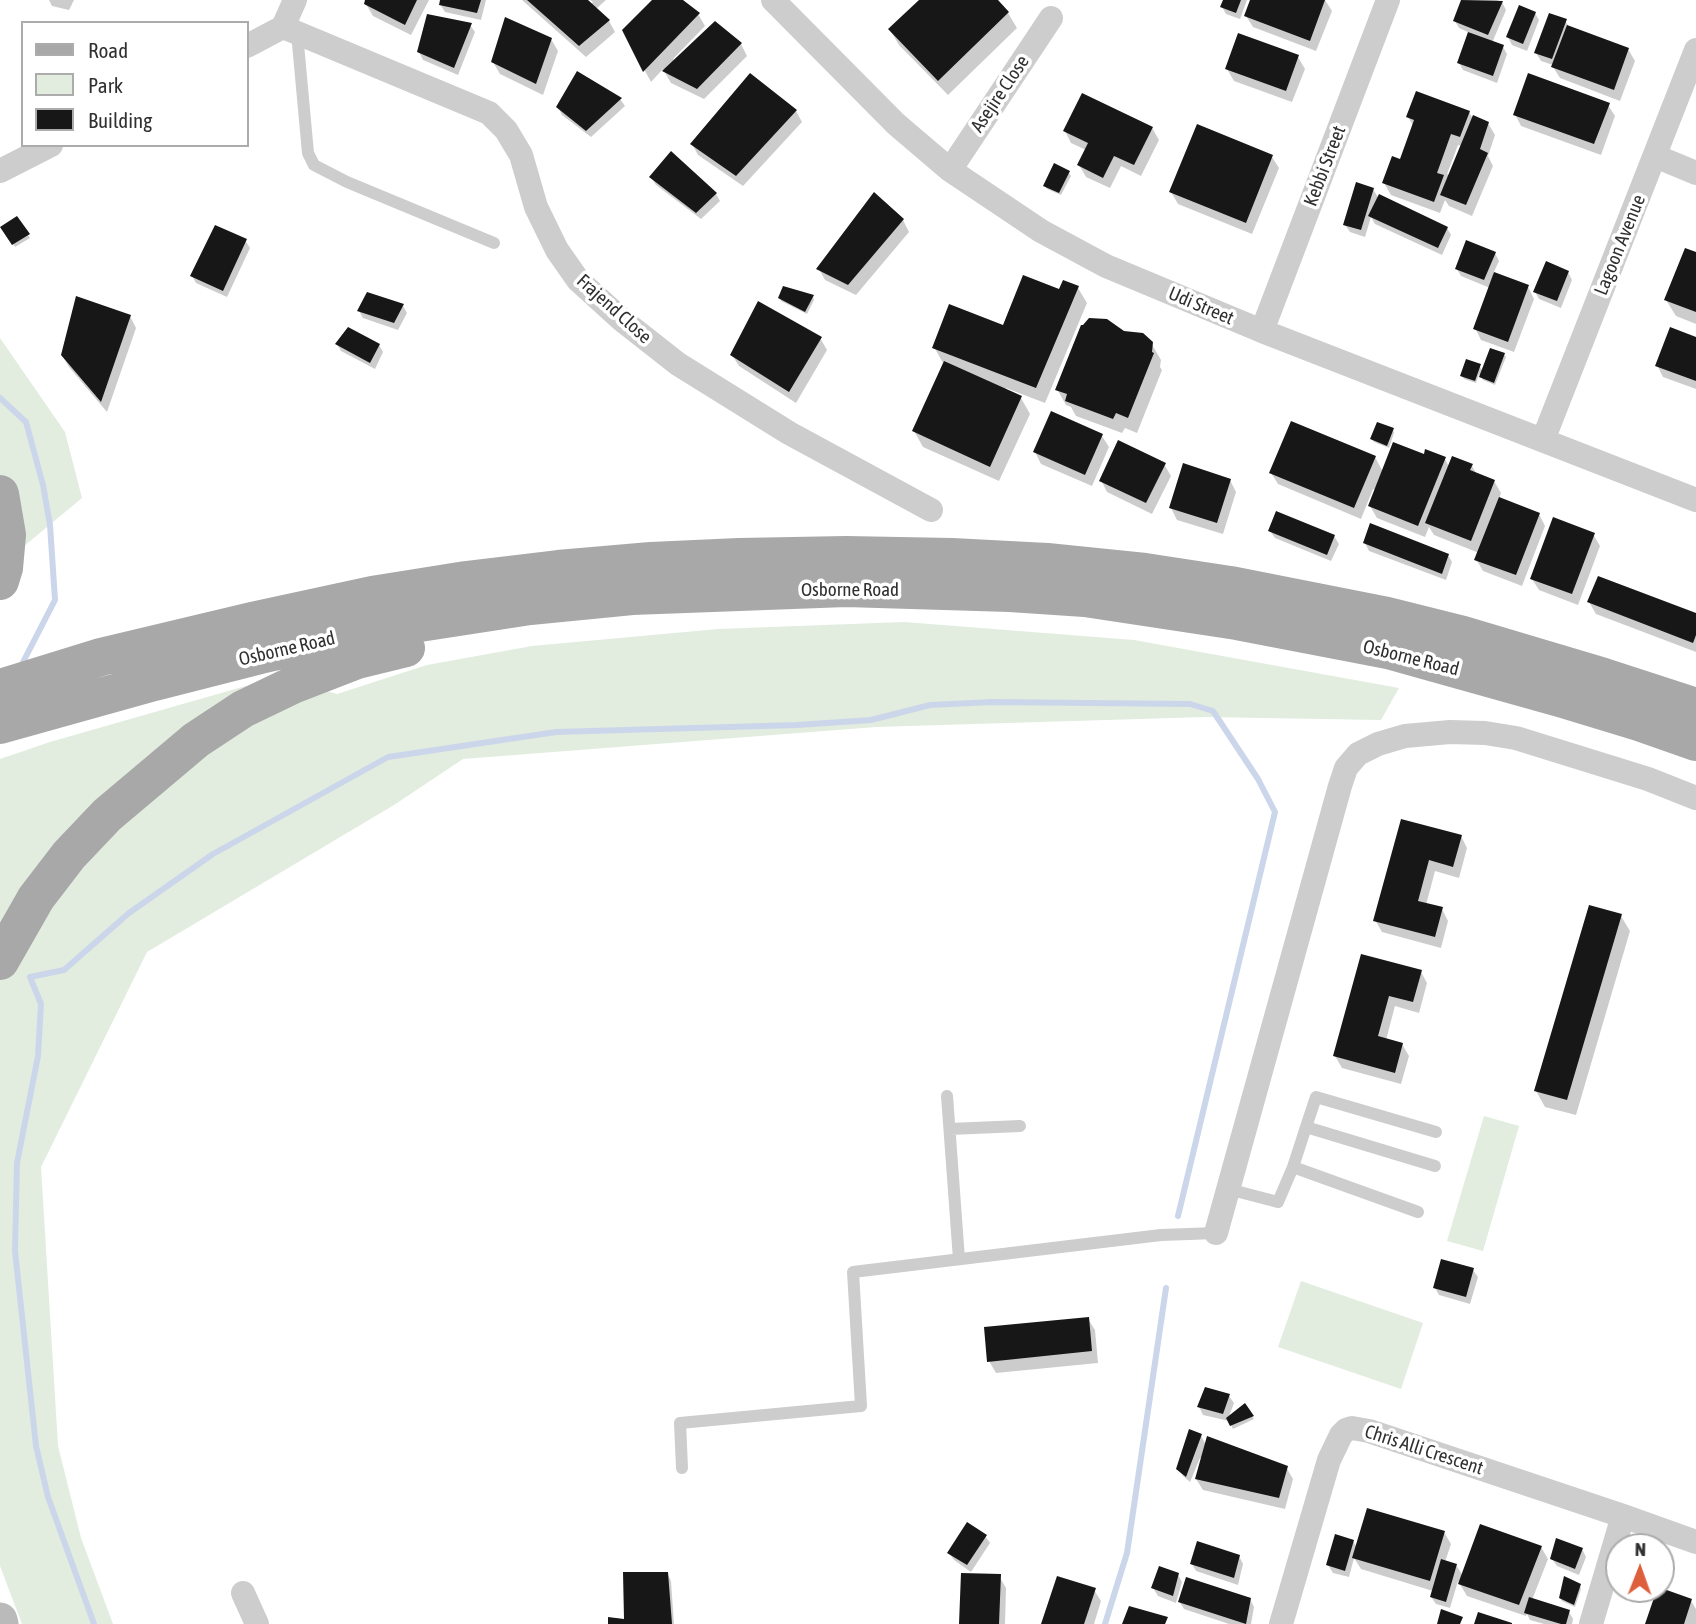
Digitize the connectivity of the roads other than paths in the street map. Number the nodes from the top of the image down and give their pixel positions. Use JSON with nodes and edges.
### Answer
{"nodes":[{"id":1,"x":295,"y":0,"type":"edge"},
{"id":2,"x":773,"y":0,"type":"edge"},
{"id":3,"x":1388,"y":0,"type":"edge"},
{"id":4,"x":1051,"y":18,"type":"dead end"},
{"id":5,"x":290,"y":30,"type":"junction"},
{"id":6,"x":248,"y":46,"type":"edge"},
{"id":7,"x":1696,"y":50,"type":"edge"},
{"id":8,"x":47,"y":147,"type":"edge"},
{"id":9,"x":1655,"y":156,"type":"junction"},
{"id":10,"x":950,"y":170,"type":"junction"},
{"id":11,"x":0,"y":171,"type":"edge"},
{"id":12,"x":1696,"y":173,"type":"edge"},
{"id":13,"x":494,"y":243,"type":"dead end"},
{"id":14,"x":1262,"y":331,"type":"junction"},
{"id":15,"x":1543,"y":440,"type":"junction"},
{"id":16,"x":0,"y":494,"type":"edge"},
{"id":17,"x":1696,"y":500,"type":"edge"},
{"id":18,"x":931,"y":510,"type":"dead end"},
{"id":19,"x":0,"y":581,"type":"edge"},
{"id":20,"x":530,"y":606,"type":"junction"},
{"id":21,"x":0,"y":688,"type":"edge"},
{"id":22,"x":1696,"y":707,"type":"edge"},
{"id":23,"x":0,"y":725,"type":"edge"},
{"id":24,"x":1696,"y":742,"type":"edge"},
{"id":25,"x":1696,"y":798,"type":"edge"},
{"id":26,"x":0,"y":961,"type":"edge"},
{"id":27,"x":947,"y":1096,"type":"dead end"},
{"id":28,"x":1020,"y":1126,"type":"dead end"},
{"id":29,"x":1306,"y":1127,"type":"junction"},
{"id":30,"x":950,"y":1129,"type":"junction"},
{"id":31,"x":1436,"y":1132,"type":"dead end"},
{"id":32,"x":1435,"y":1166,"type":"dead end"},
{"id":33,"x":1293,"y":1167,"type":"junction"},
{"id":34,"x":1228,"y":1189,"type":"junction"},
{"id":35,"x":1418,"y":1212,"type":"dead end"},
{"id":36,"x":1216,"y":1233,"type":"joint"},
{"id":37,"x":959,"y":1259,"type":"junction"},
{"id":38,"x":682,"y":1468,"type":"dead end"},
{"id":39,"x":1623,"y":1516,"type":"junction"},
{"id":40,"x":1696,"y":1542,"type":"edge"},
{"id":41,"x":243,"y":1593,"type":"dead end"},
{"id":42,"x":257,"y":1624,"type":"edge"},
{"id":43,"x":1281,"y":1624,"type":"edge"},
{"id":44,"x":1591,"y":1624,"type":"edge"}],
"edges":[{"from":1,"to":5,"type":"street"},
{"from":2,"to":10,"type":"street","name":"Udi Street"},
{"from":3,"to":14,"type":"street","name":"Kebbi Street"},
{"from":4,"to":10,"type":"street","name":"Asejire Close"},
{"from":5,"to":6,"type":"street"},
{"from":5,"to":13,"type":"lane"},
{"from":5,"to":18,"type":"street","name":"Frajend Close"},
{"from":7,"to":9,"type":"street","name":"Lagoon Avenue"},
{"from":8,"to":11,"type":"street"},
{"from":9,"to":12,"type":"street"},
{"from":9,"to":15,"type":"street","name":"Lagoon Avenue"},
{"from":10,"to":14,"type":"street","name":"Udi Street"},
{"from":14,"to":15,"type":"street","name":"Udi Street"},
{"from":15,"to":17,"type":"street","name":"Udi Street"},
{"from":16,"to":19,"type":"main road"},
{"from":20,"to":23,"type":"main road","name":"Osborne Road"},
{"from":20,"to":24,"type":"main road","name":"Osborne Road"},
{"from":20,"to":26,"type":"main road"},
{"from":21,"to":22,"type":"main road","name":"Osborne Road"},
{"from":25,"to":34,"type":"street"},
{"from":27,"to":30,"type":"lane"},
{"from":28,"to":30,"type":"lane"},
{"from":29,"to":31,"type":"lane"},
{"from":29,"to":32,"type":"lane"},
{"from":29,"to":33,"type":"lane"},
{"from":30,"to":37,"type":"lane"},
{"from":33,"to":34,"type":"lane"},
{"from":33,"to":35,"type":"lane"},
{"from":34,"to":36,"type":"street"},
{"from":36,"to":37,"type":"lane"},
{"from":37,"to":38,"type":"lane"},
{"from":39,"to":40,"type":"street","name":"Chris Alli Crescent"},
{"from":39,"to":43,"type":"street","name":"Chris Alli Crescent"},
{"from":39,"to":44,"type":"street"},
{"from":41,"to":42,"type":"street"}]}
